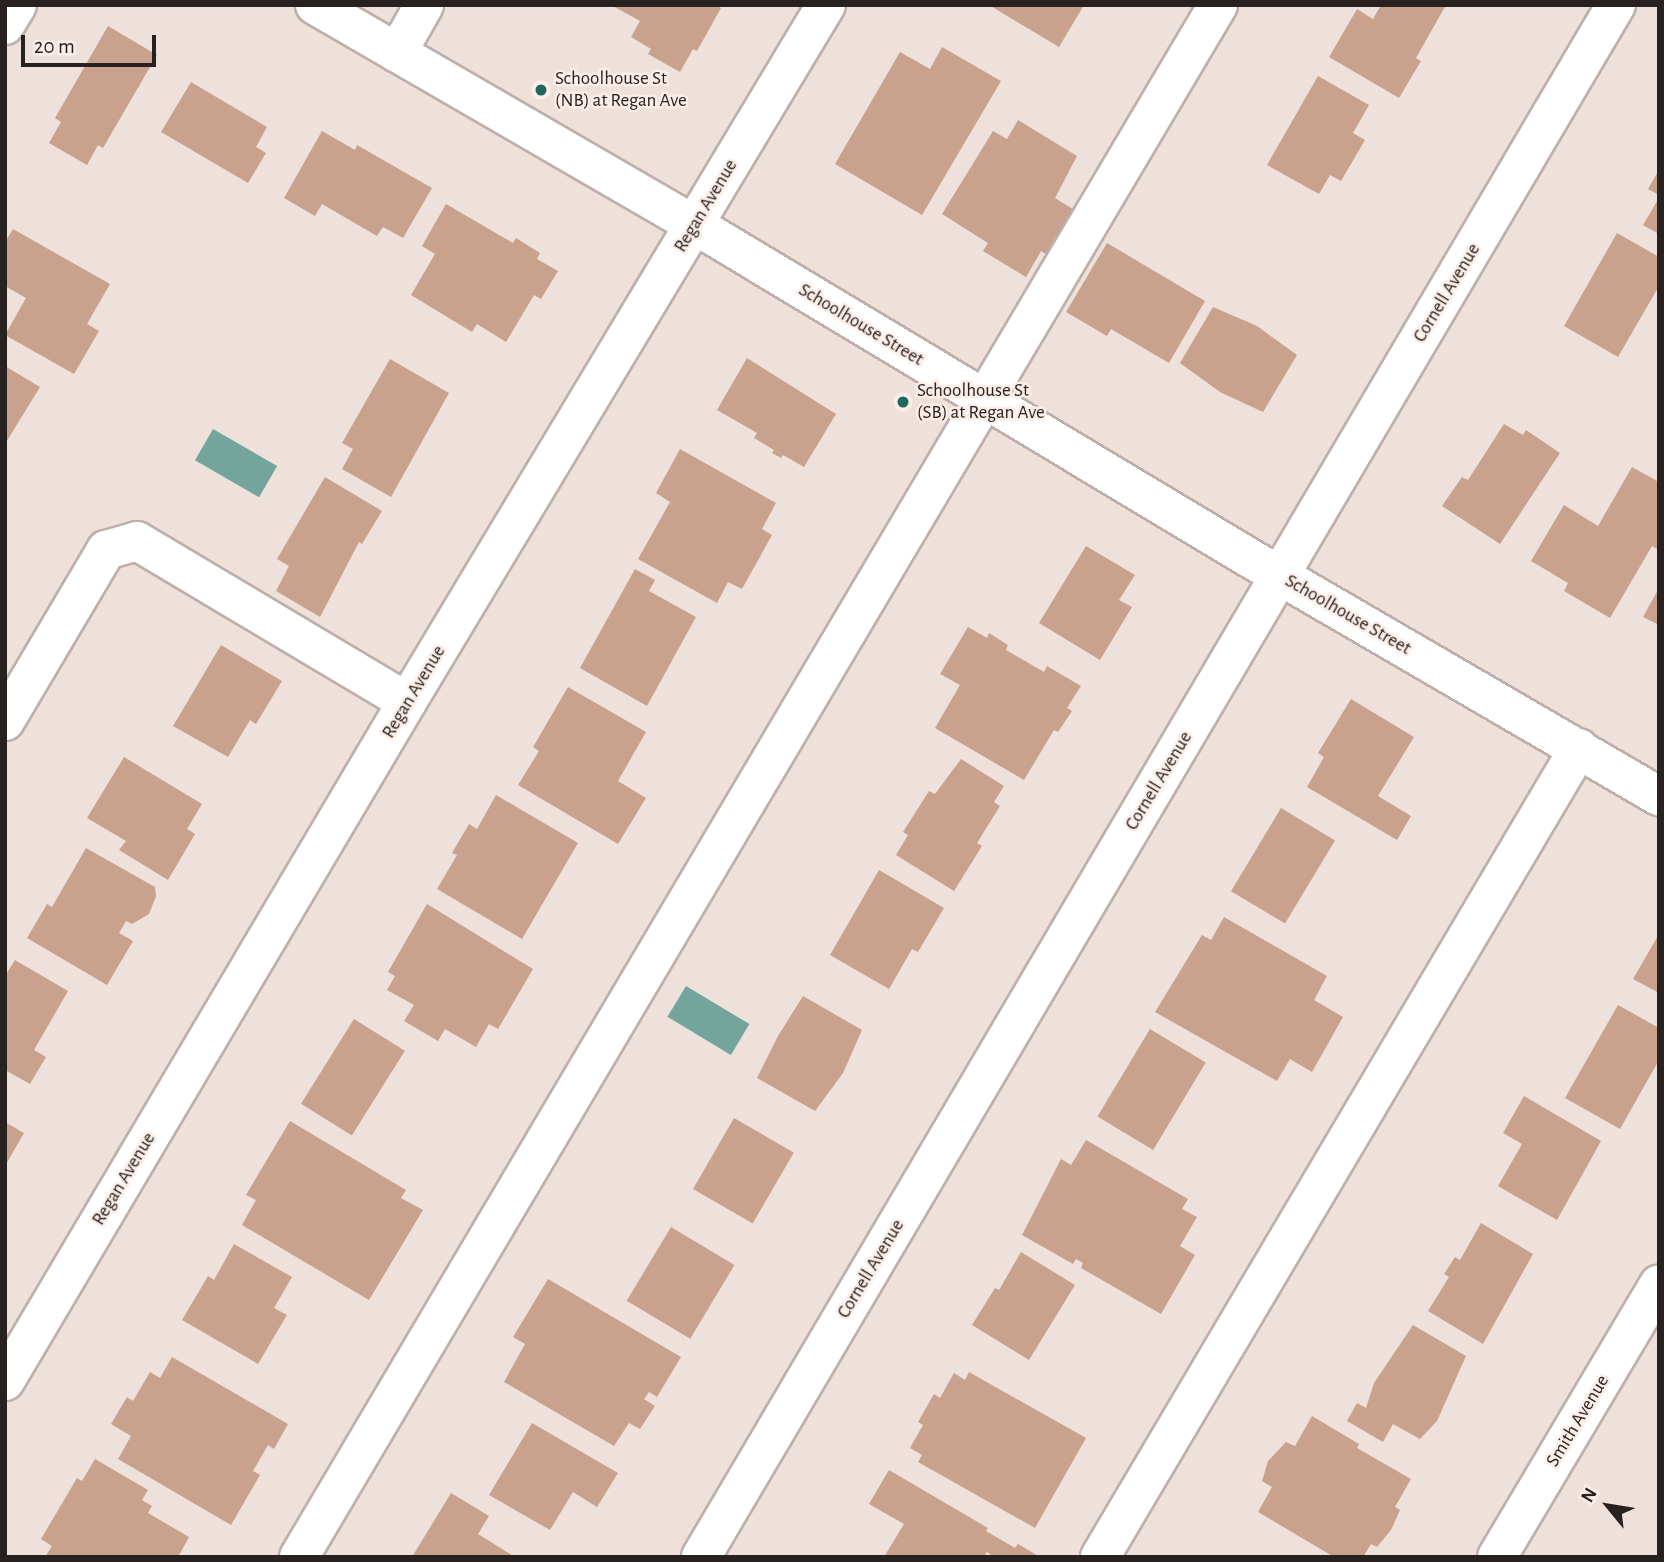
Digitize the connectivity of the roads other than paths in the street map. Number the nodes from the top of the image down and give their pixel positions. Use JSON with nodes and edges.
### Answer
{"nodes":[{"id":1,"x":17,"y":5,"type":"edge"},
{"id":2,"x":315,"y":5,"type":"edge"},
{"id":3,"x":424,"y":5,"type":"edge"},
{"id":4,"x":826,"y":5,"type":"edge"},
{"id":5,"x":1218,"y":5,"type":"edge"},
{"id":6,"x":1616,"y":5,"type":"edge"},
{"id":7,"x":5,"y":25,"type":"edge"},
{"id":8,"x":397,"y":53,"type":"junction"},
{"id":9,"x":695,"y":225,"type":"junction"},
{"id":10,"x":985,"y":399,"type":"junction"},
{"id":11,"x":1280,"y":576,"type":"junction"},
{"id":12,"x":407,"y":702,"type":"junction"},
{"id":13,"x":5,"y":721,"type":"edge"},
{"id":14,"x":1579,"y":748,"type":"junction"},
{"id":15,"x":1659,"y":796,"type":"edge"},
{"id":16,"x":1659,"y":1284,"type":"edge"},
{"id":17,"x":5,"y":1381,"type":"edge"},
{"id":18,"x":299,"y":1557,"type":"edge"},
{"id":19,"x":701,"y":1557,"type":"edge"},
{"id":20,"x":1100,"y":1557,"type":"edge"},
{"id":21,"x":1497,"y":1557,"type":"edge"}],
"edges":[{"from":1,"to":7,"type":"street"},
{"from":2,"to":8,"type":"street","name":"Schoolhouse Street"},
{"from":3,"to":8,"type":"street"},
{"from":4,"to":9,"type":"street","name":"Regan Avenue"},
{"from":5,"to":10,"type":"street"},
{"from":6,"to":11,"type":"street","name":"Cornell Avenue"},
{"from":8,"to":9,"type":"street","name":"Schoolhouse Street"},
{"from":9,"to":10,"type":"street","name":"Schoolhouse Street"},
{"from":9,"to":12,"type":"street","name":"Regan Avenue"},
{"from":10,"to":11,"type":"street","name":"Schoolhouse Street"},
{"from":10,"to":18,"type":"street"},
{"from":11,"to":14,"type":"street","name":"Schoolhouse Street"},
{"from":11,"to":19,"type":"street","name":"Cornell Avenue"},
{"from":12,"to":13,"type":"street"},
{"from":12,"to":17,"type":"street","name":"Regan Avenue"},
{"from":14,"to":15,"type":"street","name":"Schoolhouse Street"},
{"from":14,"to":20,"type":"street"},
{"from":16,"to":21,"type":"street","name":"Smith Avenue"}]}
